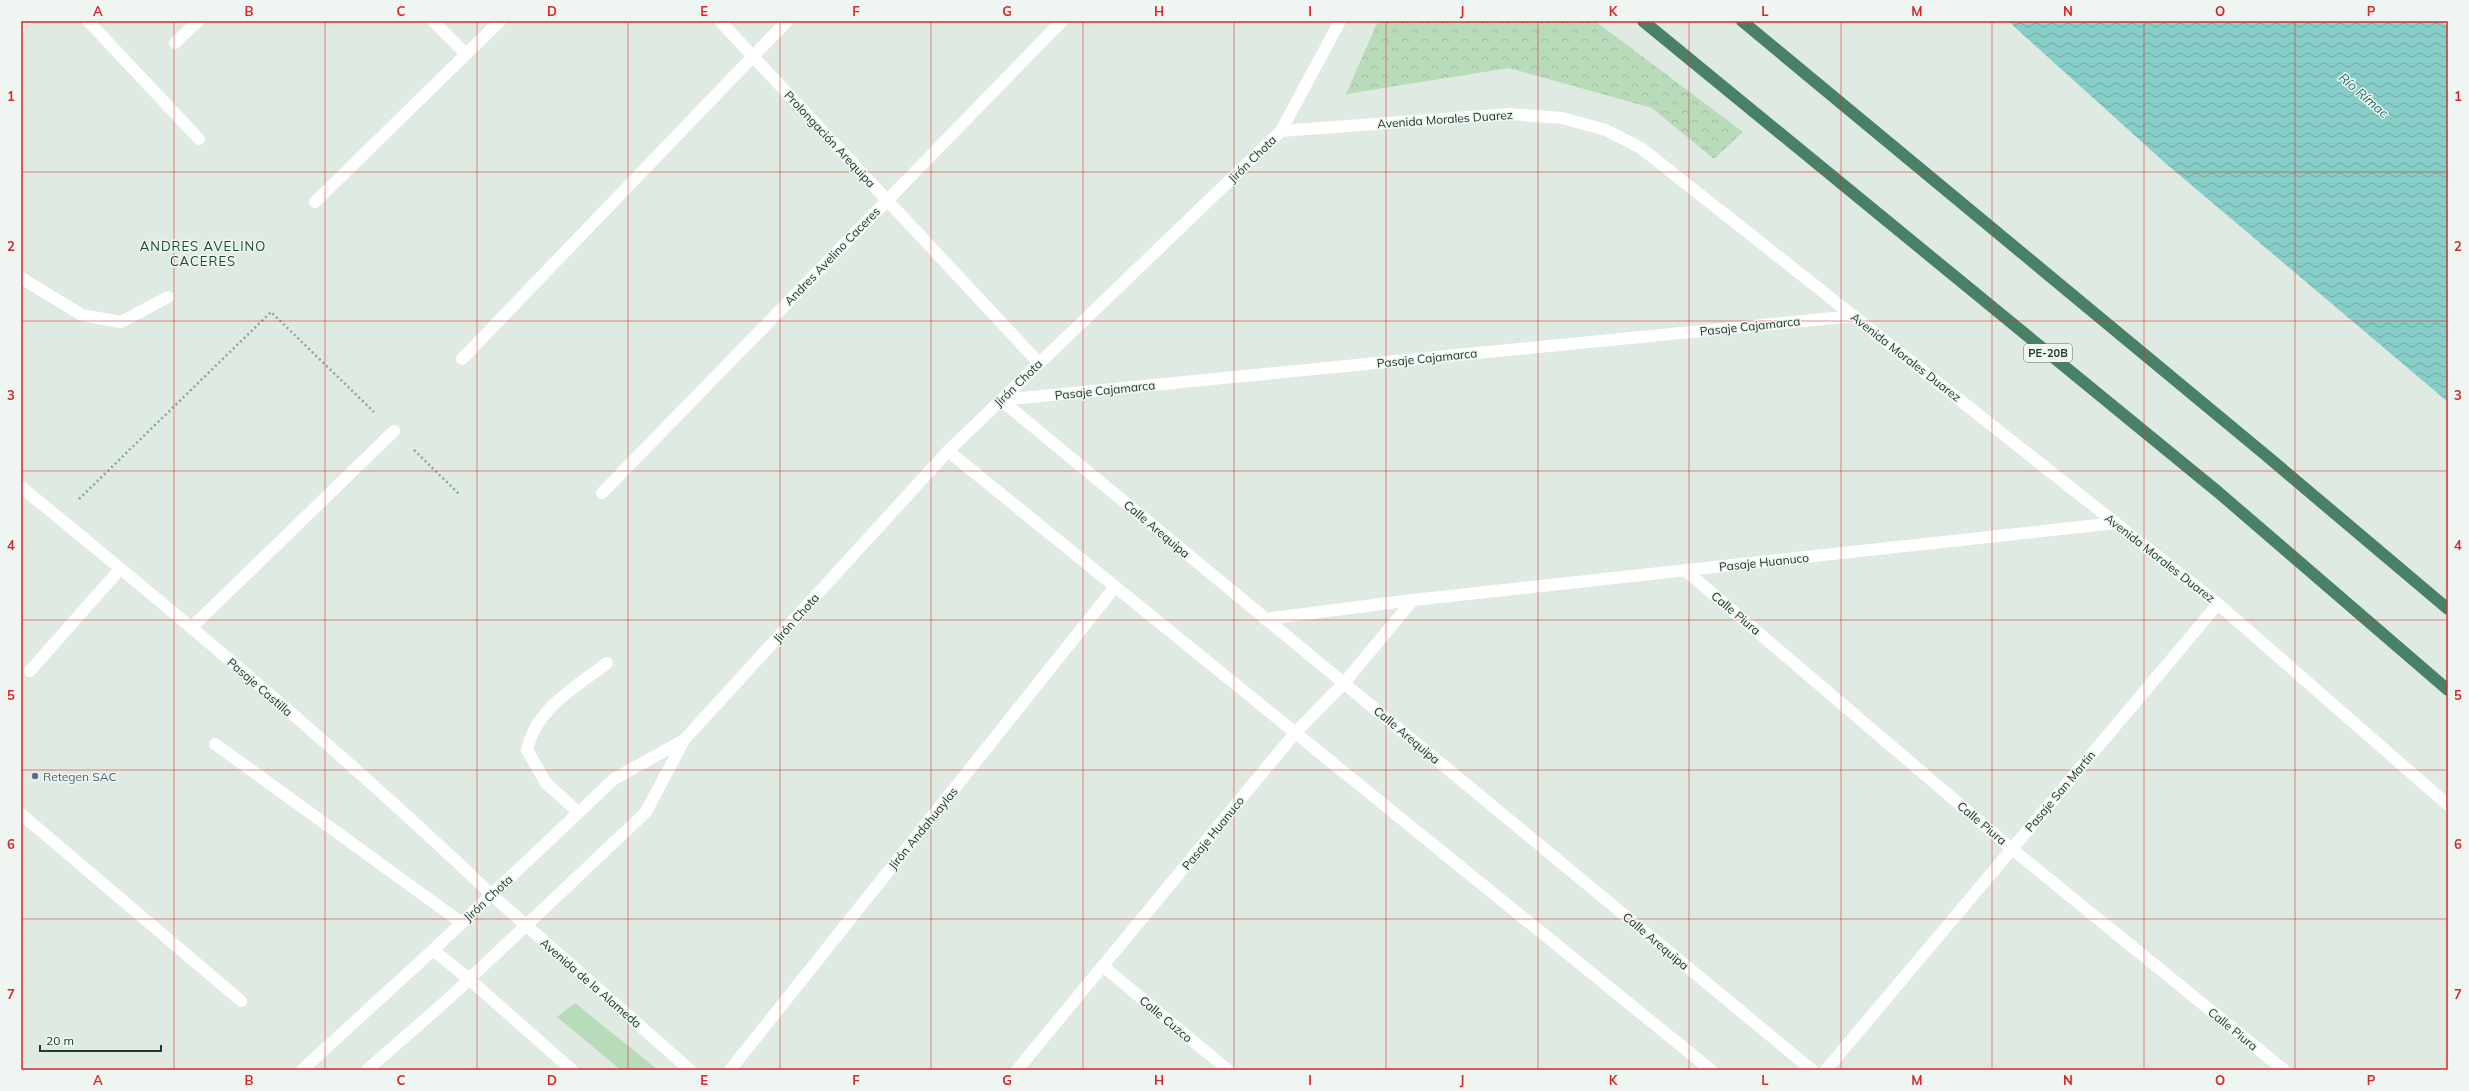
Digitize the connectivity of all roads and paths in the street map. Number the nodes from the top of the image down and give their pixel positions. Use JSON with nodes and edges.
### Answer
{"nodes":[{"id":1,"x":88,"y":21,"type":"edge"},
{"id":2,"x":198,"y":21,"type":"edge"},
{"id":3,"x":433,"y":21,"type":"edge"},
{"id":4,"x":500,"y":21,"type":"edge"},
{"id":5,"x":720,"y":21,"type":"edge"},
{"id":6,"x":787,"y":21,"type":"edge"},
{"id":7,"x":1062,"y":21,"type":"edge"},
{"id":8,"x":1340,"y":21,"type":"edge"},
{"id":9,"x":1643,"y":21,"type":"edge"},
{"id":10,"x":1742,"y":21,"type":"edge"},
{"id":11,"x":175,"y":43,"type":"dead end"},
{"id":12,"x":465,"y":53,"type":"junction"},
{"id":13,"x":752,"y":55,"type":"junction"},
{"id":14,"x":1281,"y":131,"type":"junction"},
{"id":15,"x":199,"y":139,"type":"dead end"},
{"id":16,"x":887,"y":200,"type":"junction"},
{"id":17,"x":314,"y":202,"type":"dead end"},
{"id":18,"x":21,"y":278,"type":"edge"},
{"id":19,"x":168,"y":297,"type":"dead end"},
{"id":20,"x":1854,"y":316,"type":"junction"},
{"id":21,"x":462,"y":359,"type":"dead end"},
{"id":22,"x":1039,"y":363,"type":"junction"},
{"id":23,"x":1001,"y":400,"type":"junction"},
{"id":24,"x":394,"y":432,"type":"junction"},
{"id":25,"x":948,"y":451,"type":"junction"},
{"id":26,"x":21,"y":486,"type":"edge"},
{"id":27,"x":602,"y":493,"type":"dead end"},
{"id":28,"x":459,"y":494,"type":"dead end"},
{"id":29,"x":60,"y":518,"type":"junction"},
{"id":30,"x":2116,"y":523,"type":"junction"},
{"id":31,"x":120,"y":569,"type":"junction"},
{"id":32,"x":1686,"y":571,"type":"junction"},
{"id":33,"x":1115,"y":587,"type":"junction"},
{"id":34,"x":1413,"y":600,"type":"junction"},
{"id":35,"x":2218,"y":604,"type":"junction"},
{"id":36,"x":2448,"y":609,"type":"edge"},
{"id":37,"x":1265,"y":618,"type":"junction"},
{"id":38,"x":192,"y":628,"type":"junction"},
{"id":39,"x":607,"y":663,"type":"dead end"},
{"id":40,"x":30,"y":671,"type":"dead end"},
{"id":41,"x":1344,"y":682,"type":"junction"},
{"id":42,"x":2448,"y":690,"type":"edge"},
{"id":43,"x":1295,"y":732,"type":"junction"},
{"id":44,"x":684,"y":740,"type":"junction"},
{"id":45,"x":215,"y":744,"type":"dead end"},
{"id":46,"x":2448,"y":805,"type":"edge"},
{"id":47,"x":578,"y":812,"type":"junction"},
{"id":48,"x":21,"y":814,"type":"edge"},
{"id":49,"x":2012,"y":849,"type":"junction"},
{"id":50,"x":492,"y":895,"type":"junction"},
{"id":51,"x":462,"y":923,"type":"junction"},
{"id":52,"x":525,"y":926,"type":"junction"},
{"id":53,"x":433,"y":950,"type":"junction"},
{"id":54,"x":1104,"y":967,"type":"junction"},
{"id":55,"x":469,"y":979,"type":"junction"},
{"id":56,"x":241,"y":1001,"type":"dead end"},
{"id":57,"x":302,"y":1070,"type":"edge"},
{"id":58,"x":368,"y":1070,"type":"edge"},
{"id":59,"x":572,"y":1070,"type":"edge"},
{"id":60,"x":690,"y":1070,"type":"edge"},
{"id":61,"x":730,"y":1070,"type":"edge"},
{"id":62,"x":1017,"y":1070,"type":"edge"},
{"id":63,"x":1228,"y":1070,"type":"edge"},
{"id":64,"x":1711,"y":1070,"type":"edge"},
{"id":65,"x":1812,"y":1070,"type":"edge"},
{"id":66,"x":1826,"y":1070,"type":"edge"},
{"id":67,"x":2284,"y":1070,"type":"edge"}],
"edges":[{"from":1,"to":15,"type":"street"},
{"from":2,"to":11,"type":"street"},
{"from":3,"to":12,"type":"street"},
{"from":4,"to":12,"type":"street"},
{"from":5,"to":13,"type":"street","name":"Prolongación Arequipa"},
{"from":6,"to":13,"type":"street"},
{"from":7,"to":16,"type":"street","name":"Andres Avelino Caceres"},
{"from":8,"to":14,"type":"street","name":"Jirón Chota"},
{"from":9,"to":42,"type":"highway","number":"PE-20B"},
{"from":10,"to":36,"type":"highway"},
{"from":12,"to":17,"type":"street"},
{"from":13,"to":16,"type":"street","name":"Prolongación Arequipa"},
{"from":13,"to":21,"type":"street"},
{"from":14,"to":20,"type":"street","name":"Avenida Morales Duarez"},
{"from":14,"to":22,"type":"street","name":"Jirón Chota"},
{"from":16,"to":22,"type":"street","name":"Prolongación Arequipa"},
{"from":16,"to":27,"type":"street","name":"Andres Avelino Caceres"},
{"from":18,"to":19,"type":"street"},
{"from":20,"to":23,"type":"street","name":"Pasaje Cajamarca"},
{"from":20,"to":30,"type":"street","name":"Avenida Morales Duarez"},
{"from":22,"to":23,"type":"street","name":"Jirón Chota"},
{"from":23,"to":25,"type":"street","name":"Jirón Chota"},
{"from":23,"to":37,"type":"street","name":"Calle Arequipa"},
{"from":24,"to":28,"type":"path"},
{"from":24,"to":29,"type":"path"},
{"from":24,"to":38,"type":"street"},
{"from":25,"to":33,"type":"street"},
{"from":25,"to":44,"type":"street","name":"Jirón Chota"},
{"from":26,"to":29,"type":"street","name":"Pasaje Castilla"},
{"from":29,"to":31,"type":"street","name":"Pasaje Castilla"},
{"from":30,"to":32,"type":"street","name":"Pasaje Huanuco"},
{"from":30,"to":35,"type":"street","name":"Avenida Morales Duarez"},
{"from":31,"to":38,"type":"street","name":"Pasaje Castilla"},
{"from":31,"to":40,"type":"street"},
{"from":32,"to":34,"type":"street","name":"Pasaje Huanuco"},
{"from":32,"to":49,"type":"street","name":"Calle Piura"},
{"from":33,"to":43,"type":"street"},
{"from":33,"to":61,"type":"street","name":"Jirón Andahuaylas"},
{"from":34,"to":37,"type":"street","name":"Pasaje Huanuco"},
{"from":34,"to":41,"type":"street","name":"Pasaje Huanuco"},
{"from":35,"to":46,"type":"street","name":"Avenida Morales Duarez"},
{"from":35,"to":49,"type":"street","name":"Pasaje San Martin"},
{"from":37,"to":41,"type":"street","name":"Calle Arequipa"},
{"from":38,"to":50,"type":"street","name":"Pasaje Castilla"},
{"from":39,"to":47,"type":"street"},
{"from":41,"to":43,"type":"street","name":"Pasaje Huanuco"},
{"from":41,"to":65,"type":"street","name":"Calle Arequipa"},
{"from":43,"to":54,"type":"street","name":"Pasaje Huanuco"},
{"from":43,"to":64,"type":"street"},
{"from":44,"to":47,"type":"street","name":"Jirón Chota"},
{"from":44,"to":52,"type":"street","name":"Jirón Chota"},
{"from":45,"to":51,"type":"street"},
{"from":47,"to":50,"type":"street","name":"Jirón Chota"},
{"from":48,"to":56,"type":"street"},
{"from":49,"to":66,"type":"street","name":"Pasaje San Martin"},
{"from":49,"to":67,"type":"street","name":"Calle Piura"},
{"from":50,"to":51,"type":"street","name":"Jirón Chota"},
{"from":50,"to":52,"type":"street","name":"Avenida de la Alameda"},
{"from":51,"to":53,"type":"street","name":"Jirón Chota"},
{"from":52,"to":55,"type":"street","name":"Jirón Chota"},
{"from":52,"to":60,"type":"street","name":"Avenida de la Alameda"},
{"from":53,"to":55,"type":"street"},
{"from":53,"to":57,"type":"street","name":"Jirón Chota"},
{"from":54,"to":62,"type":"street","name":"Pasaje Huanuco"},
{"from":54,"to":63,"type":"street","name":"Calle Cuzco"},
{"from":55,"to":58,"type":"street","name":"Jirón Chota"},
{"from":55,"to":59,"type":"street"}]}
